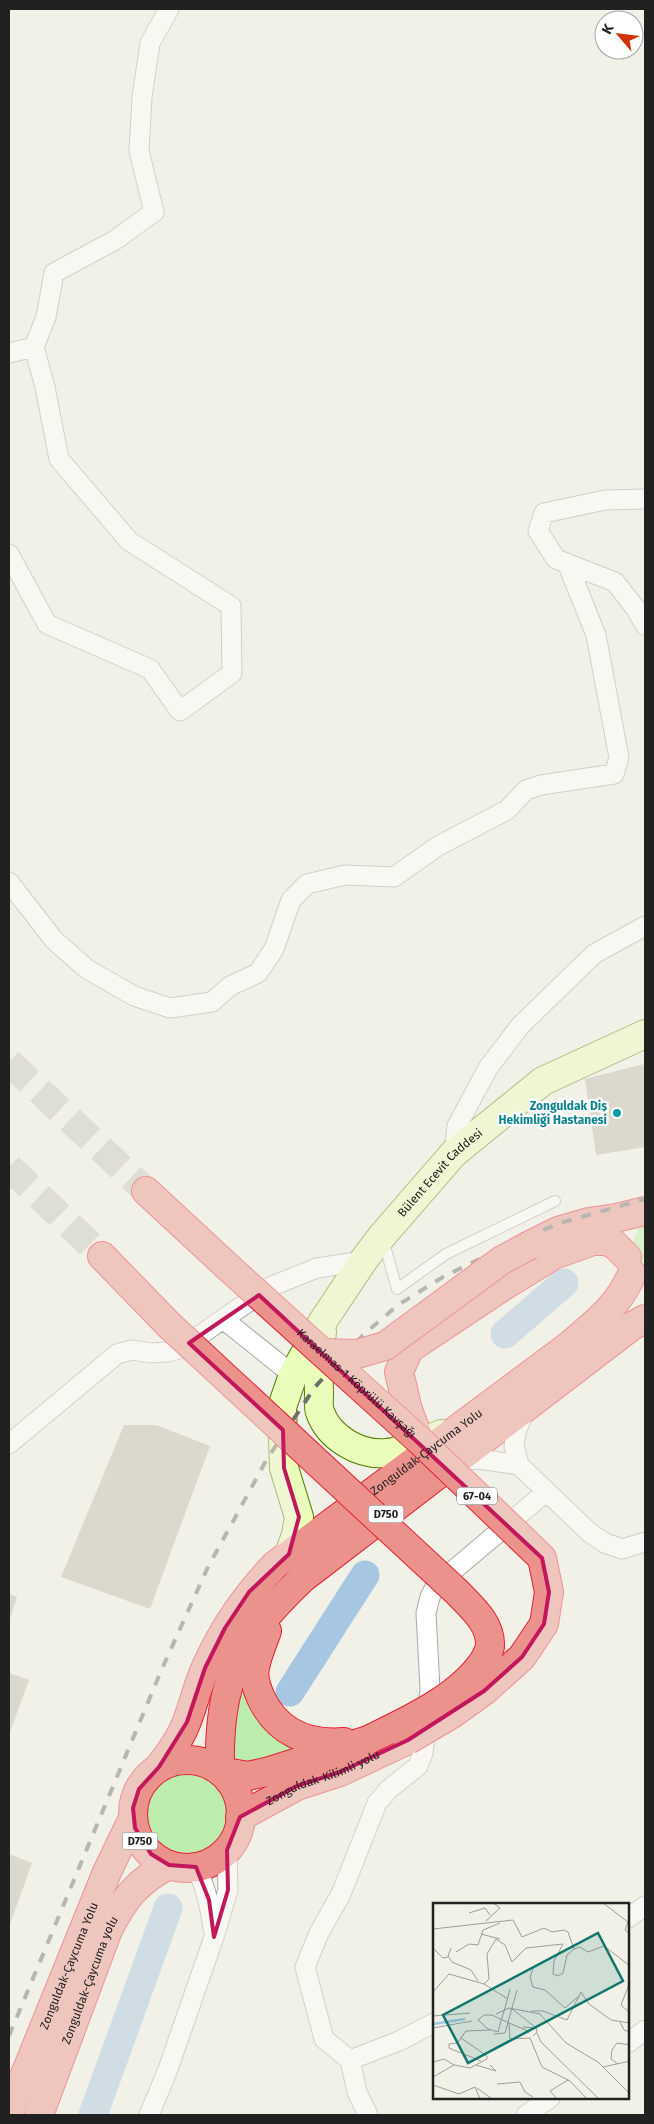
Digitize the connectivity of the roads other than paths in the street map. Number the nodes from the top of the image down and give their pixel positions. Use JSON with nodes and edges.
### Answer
{"nodes":[{"id":1,"x":169,"y":9,"type":"edge"},
{"id":2,"x":34,"y":347,"type":"junction"},
{"id":3,"x":9,"y":354,"type":"edge"},
{"id":4,"x":645,"y":499,"type":"edge"},
{"id":5,"x":9,"y":554,"type":"edge"},
{"id":6,"x":567,"y":563,"type":"junction"},
{"id":7,"x":645,"y":625,"type":"edge"},
{"id":8,"x":9,"y":882,"type":"edge"},
{"id":9,"x":645,"y":926,"type":"edge"},
{"id":10,"x":645,"y":1034,"type":"edge"},
{"id":11,"x":454,"y":1153,"type":"junction"},
{"id":12,"x":146,"y":1191,"type":"tunnel mouth"},
{"id":13,"x":555,"y":1201,"type":"dead end"},
{"id":14,"x":645,"y":1212,"type":"edge"},
{"id":15,"x":382,"y":1236,"type":"junction"},
{"id":16,"x":102,"y":1256,"type":"tunnel mouth"},
{"id":17,"x":363,"y":1261,"type":"junction"},
{"id":18,"x":635,"y":1274,"type":"edge"},
{"id":19,"x":223,"y":1319,"type":"junction"},
{"id":20,"x":645,"y":1319,"type":"edge"},
{"id":21,"x":323,"y":1321,"type":"junction"},
{"id":22,"x":323,"y":1353,"type":"junction"},
{"id":23,"x":294,"y":1375,"type":"junction"},
{"id":24,"x":526,"y":1407,"type":"junction"},
{"id":25,"x":461,"y":1426,"type":"junction"},
{"id":26,"x":420,"y":1441,"type":"junction"},
{"id":27,"x":9,"y":1444,"type":"edge"},
{"id":28,"x":456,"y":1460,"type":"junction"},
{"id":29,"x":519,"y":1465,"type":"junction"},
{"id":30,"x":546,"y":1492,"type":"junction"},
{"id":31,"x":645,"y":1542,"type":"edge"},
{"id":32,"x":289,"y":1554,"type":"junction"},
{"id":33,"x":281,"y":1598,"type":"junction"},
{"id":34,"x":368,"y":1740,"type":"junction"},
{"id":35,"x":408,"y":1740,"type":"joint"},
{"id":36,"x":159,"y":1768,"type":"junction"},
{"id":37,"x":220,"y":1771,"type":"junction"},
{"id":38,"x":240,"y":1817,"type":"junction"},
{"id":39,"x":133,"y":1818,"type":"junction"},
{"id":40,"x":227,"y":1850,"type":"junction"},
{"id":41,"x":169,"y":1865,"type":"junction"},
{"id":42,"x":196,"y":1867,"type":"junction"},
{"id":43,"x":645,"y":1906,"type":"edge"},
{"id":44,"x":629,"y":1917,"type":"edge"},
{"id":45,"x":214,"y":1937,"type":"junction"},
{"id":46,"x":433,"y":2024,"type":"edge"},
{"id":47,"x":645,"y":2030,"type":"edge"},
{"id":48,"x":629,"y":2042,"type":"edge"},
{"id":49,"x":350,"y":2060,"type":"junction"},
{"id":50,"x":549,"y":2099,"type":"edge"},
{"id":51,"x":9,"y":2114,"type":"edge"},
{"id":52,"x":39,"y":2115,"type":"edge"},
{"id":53,"x":149,"y":2115,"type":"edge"},
{"id":54,"x":368,"y":2115,"type":"edge"},
{"id":55,"x":526,"y":2115,"type":"edge"}],
"edges":[{"from":1,"to":2,"type":"street"},
{"from":2,"to":3,"type":"street"},
{"from":2,"to":5,"type":"street"},
{"from":4,"to":6,"type":"street"},
{"from":6,"to":7,"type":"street"},
{"from":6,"to":8,"type":"street"},
{"from":9,"to":11,"type":"street"},
{"from":10,"to":11,"type":"main road","name":"Bülent Ecevit Caddesi"},
{"from":11,"to":15,"type":"main road","name":"Bülent Ecevit Caddesi"},
{"from":12,"to":22,"type":"highway","name":"Karaelmas-1 Köprülü Kavşağı","number":"67-04","bridge":true},
{"from":13,"to":15,"type":"lane"},
{"from":14,"to":18,"type":"highway","number":"D750"},
{"from":14,"to":22,"type":"highway","bridge":true},
{"from":15,"to":17,"type":"main road","name":"Bülent Ecevit Caddesi"},
{"from":16,"to":34,"type":"highway","bridge":true},
{"from":17,"to":19,"type":"street"},
{"from":17,"to":21,"type":"main road","name":"Bülent Ecevit Caddesi"},
{"from":18,"to":25,"type":"highway","name":"Zonguldak-Çaycuma Yolu","number":"D750"},
{"from":18,"to":26,"type":"highway"},
{"from":19,"to":23,"type":"street"},
{"from":19,"to":27,"type":"street"},
{"from":20,"to":24,"type":"highway","name":"Zonguldak-Çaycuma Yolu","number":"D750"},
{"from":21,"to":23,"type":"main road","name":"Bülent Ecevit Caddesi"},
{"from":21,"to":25,"type":"main road"},
{"from":22,"to":26,"type":"highway","name":"Karaelmas-1 Köprülü Kavşağı","number":"67-04","bridge":true},
{"from":23,"to":32,"type":"main road","name":"Bülent Ecevit Caddesi"},
{"from":24,"to":28,"type":"highway","name":"Zonguldak-Çaycuma Yolu","number":"D750"},
{"from":24,"to":29,"type":"street"},
{"from":25,"to":32,"type":"highway","name":"Zonguldak-Çaycuma Yolu","number":"D750"},
{"from":26,"to":35,"type":"highway","name":"Karaelmas-1 Köprülü Kavşağı","number":"67-04","bridge":true},
{"from":28,"to":29,"type":"street"},
{"from":28,"to":33,"type":"highway","name":"Zonguldak-Çaycuma Yolu","number":"D750"},
{"from":29,"to":30,"type":"street"},
{"from":30,"to":31,"type":"street"},
{"from":30,"to":49,"type":"street"},
{"from":32,"to":36,"type":"highway","name":"Zonguldak-Çaycuma Yolu","number":"D750"},
{"from":33,"to":34,"type":"highway","name":"Zonguldak-Kilimli yolu"},
{"from":33,"to":37,"type":"highway","name":"Zonguldak-Çaycuma Yolu","number":"D750"},
{"from":34,"to":37,"type":"highway","name":"Zonguldak-Kilimli yolu"},
{"from":35,"to":38,"type":"highway","name":"Zonguldak-Kilimli yolu","number":"67-04"},
{"from":36,"to":37,"type":"highway","number":"D750"},
{"from":36,"to":39,"type":"highway","number":"D750"},
{"from":37,"to":38,"type":"highway"},
{"from":38,"to":40,"type":"highway"},
{"from":39,"to":41,"type":"highway","number":"D750"},
{"from":39,"to":51,"type":"highway","name":"Zonguldak-Çaycuma Yolu","number":"D750"},
{"from":40,"to":42,"type":"highway","number":"D750"},
{"from":40,"to":45,"type":"street"},
{"from":41,"to":42,"type":"highway","number":"D750"},
{"from":41,"to":52,"type":"highway","name":"Zonguldak-Çaycuma yolu","number":"D750"},
{"from":42,"to":45,"type":"street"},
{"from":43,"to":44,"type":"street"},
{"from":45,"to":53,"type":"street"},
{"from":46,"to":49,"type":"street"},
{"from":47,"to":48,"type":"street"},
{"from":49,"to":54,"type":"street"},
{"from":50,"to":55,"type":"street"}]}
